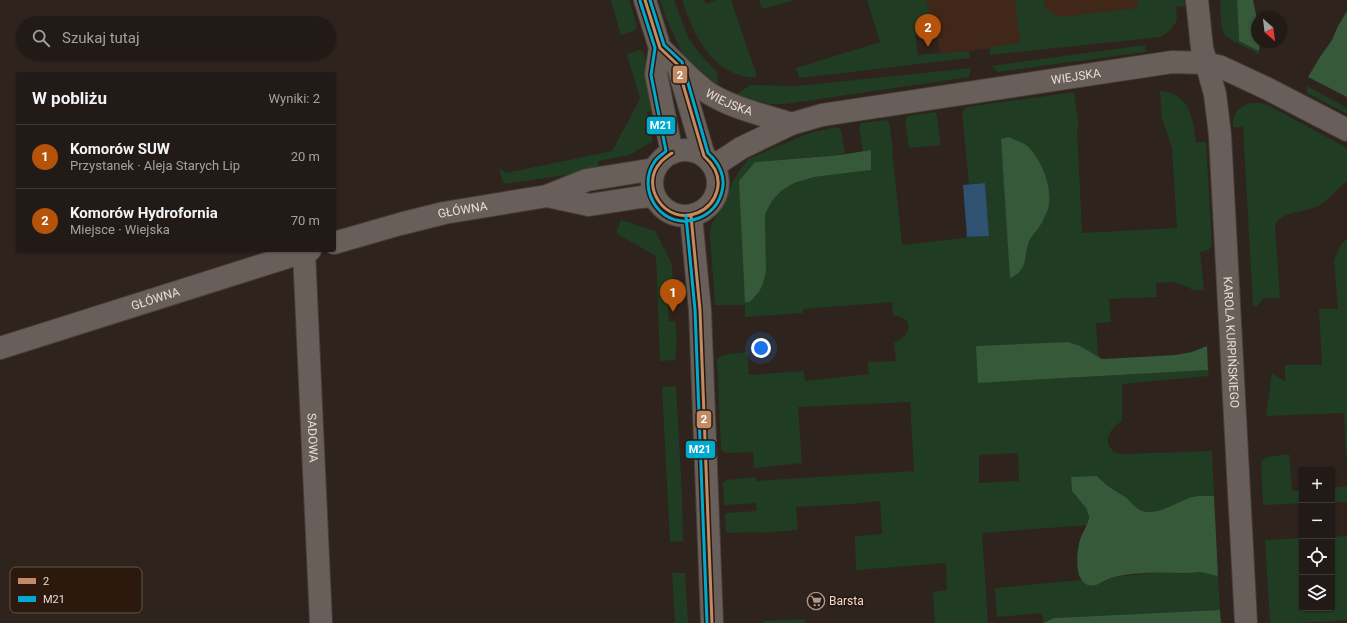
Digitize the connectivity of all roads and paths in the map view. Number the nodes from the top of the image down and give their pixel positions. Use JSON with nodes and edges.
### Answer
{"nodes":[{"id":1,"x":645,"y":0,"type":"edge"},
{"id":2,"x":1197,"y":0,"type":"edge"},
{"id":3,"x":660,"y":48,"type":"junction"},
{"id":4,"x":1205,"y":63,"type":"junction"},
{"id":5,"x":677,"y":64,"type":"junction"},
{"id":6,"x":791,"y":124,"type":"junction"},
{"id":7,"x":1347,"y":130,"type":"edge"},
{"id":8,"x":672,"y":153,"type":"junction"},
{"id":9,"x":709,"y":161,"type":"junction"},
{"id":10,"x":655,"y":169,"type":"junction"},
{"id":11,"x":547,"y":196,"type":"junction"},
{"id":12,"x":654,"y":196,"type":"junction"},
{"id":13,"x":691,"y":216,"type":"junction"},
{"id":14,"x":336,"y":242,"type":"edge"},
{"id":15,"x":304,"y":252,"type":"edge"},
{"id":16,"x":307,"y":252,"type":"edge"},
{"id":17,"x":0,"y":348,"type":"edge"},
{"id":18,"x":321,"y":623,"type":"edge"},
{"id":19,"x":712,"y":623,"type":"edge"},
{"id":20,"x":1246,"y":623,"type":"edge"}],
"edges":[{"from":1,"to":3,"type":"street"},
{"from":2,"to":4,"type":"street","name":"KAROLA KURPIŃSKIEGO"},
{"from":3,"to":5,"type":"street","name":"WIEJSKA"},
{"from":3,"to":8,"type":"street"},
{"from":4,"to":6,"type":"street","name":"WIEJSKA"},
{"from":4,"to":7,"type":"street","name":"WIEJSKA"},
{"from":4,"to":20,"type":"street","name":"KAROLA KURPIŃSKIEGO"},
{"from":5,"to":6,"type":"street","name":"WIEJSKA"},
{"from":5,"to":9,"type":"street"},
{"from":6,"to":9,"type":"street","name":"WIEJSKA"},
{"from":8,"to":9,"type":"street"},
{"from":8,"to":10,"type":"street"},
{"from":9,"to":13,"type":"street"},
{"from":10,"to":11,"type":"street","name":"GŁÓWNA"},
{"from":10,"to":12,"type":"street"},
{"from":11,"to":12,"type":"street","name":"GŁÓWNA"},
{"from":11,"to":14,"type":"street","name":"GŁÓWNA"},
{"from":12,"to":13,"type":"street"},
{"from":13,"to":19,"type":"street"},
{"from":15,"to":17,"type":"street","name":"GŁÓWNA"},
{"from":16,"to":18,"type":"street","name":"SADOWA"}]}
